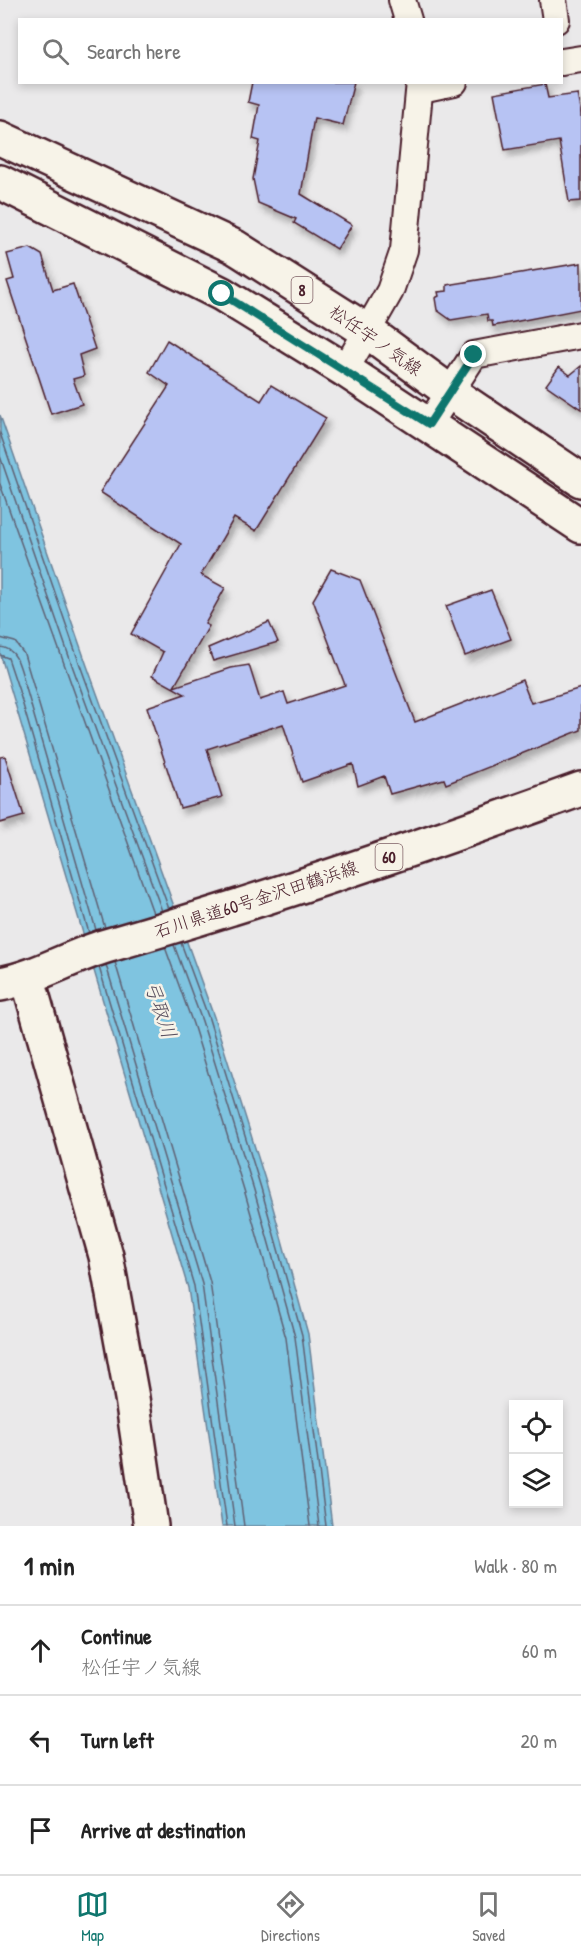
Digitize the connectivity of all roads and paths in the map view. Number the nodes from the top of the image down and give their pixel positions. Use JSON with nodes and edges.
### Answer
{"nodes":[{"id":1,"x":402,"y":0,"type":"edge"},
{"id":2,"x":553,"y":0,"type":"edge"},
{"id":3,"x":407,"y":18,"type":"edge"},
{"id":4,"x":556,"y":18,"type":"edge"},
{"id":5,"x":437,"y":84,"type":"edge"},
{"id":6,"x":420,"y":86,"type":"edge"},
{"id":7,"x":0,"y":138,"type":"edge"},
{"id":8,"x":3,"y":184,"type":"edge"},
{"id":9,"x":367,"y":331,"type":"junction"},
{"id":10,"x":581,"y":335,"type":"edge"},
{"id":11,"x":345,"y":369,"type":"junction"},
{"id":12,"x":450,"y":392,"type":"junction"},
{"id":13,"x":429,"y":424,"type":"junction"},
{"id":14,"x":581,"y":480,"type":"edge"},
{"id":15,"x":581,"y":526,"type":"edge"},
{"id":16,"x":581,"y":789,"type":"edge"},
{"id":17,"x":14,"y":981,"type":"edge"},
{"id":18,"x":151,"y":1526,"type":"edge"}],
"edges":[{"from":1,"to":3,"type":"street"},
{"from":2,"to":4,"type":"street"},
{"from":5,"to":6,"type":"street"},
{"from":6,"to":9,"type":"street"},
{"from":7,"to":9,"type":"main road","name":"松任宇ノ気線","number":"8"},
{"from":8,"to":11,"type":"main road"},
{"from":9,"to":11,"type":"street"},
{"from":9,"to":12,"type":"main road","name":"松任宇ノ気線","number":"8"},
{"from":10,"to":12,"type":"street"},
{"from":11,"to":13,"type":"main road"},
{"from":12,"to":13,"type":"street"},
{"from":12,"to":14,"type":"main road","name":"松任宇ノ気線","number":"8"},
{"from":13,"to":15,"type":"main road"},
{"from":16,"to":17,"type":"main road","name":"石川県道60号金沢田鶴浜線","number":"60"},
{"from":17,"to":18,"type":"main road"}]}
